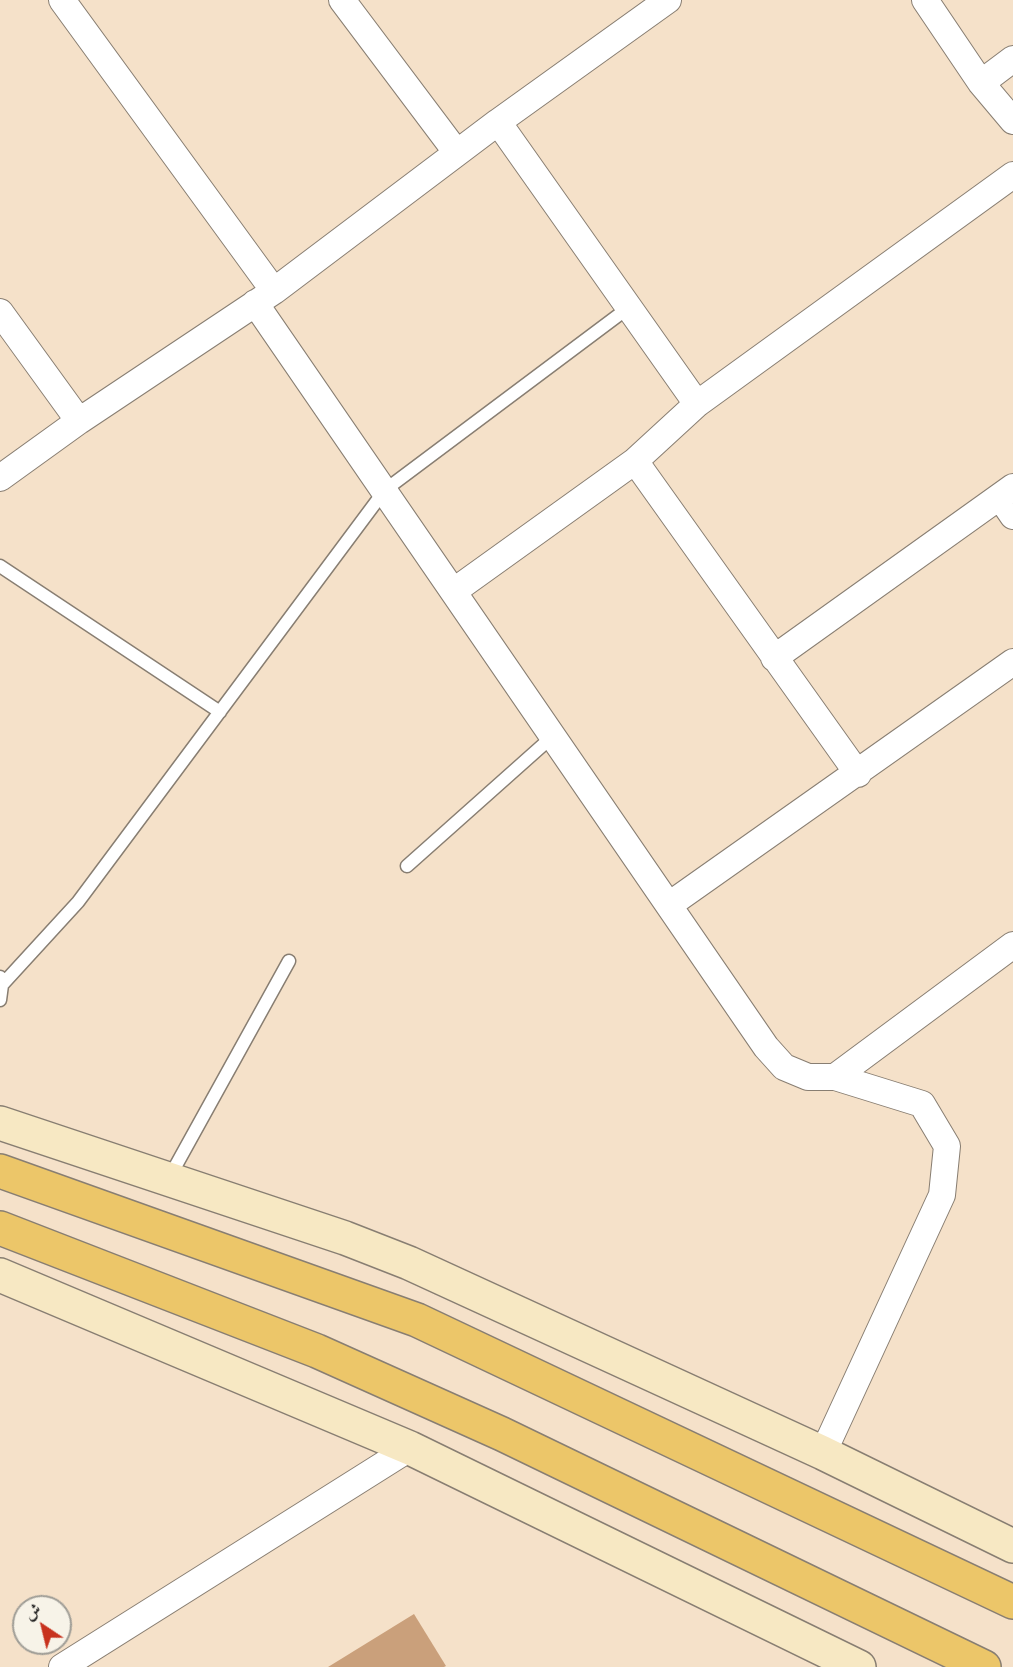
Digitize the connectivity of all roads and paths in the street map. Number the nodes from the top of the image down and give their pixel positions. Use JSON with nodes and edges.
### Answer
{"nodes":[{"id":1,"x":62,"y":0,"type":"edge"},
{"id":2,"x":342,"y":0,"type":"edge"},
{"id":3,"x":668,"y":0,"type":"edge"},
{"id":4,"x":925,"y":0,"type":"edge"},
{"id":5,"x":1013,"y":59,"type":"edge"},
{"id":6,"x":981,"y":83,"type":"junction"},
{"id":7,"x":1013,"y":121,"type":"edge"},
{"id":8,"x":498,"y":122,"type":"junction"},
{"id":9,"x":458,"y":153,"type":"junction"},
{"id":10,"x":1013,"y":175,"type":"edge"},
{"id":11,"x":264,"y":297,"type":"junction"},
{"id":12,"x":628,"y":308,"type":"junction"},
{"id":13,"x":0,"y":312,"type":"edge"},
{"id":14,"x":697,"y":404,"type":"junction"},
{"id":15,"x":79,"y":421,"type":"junction"},
{"id":16,"x":635,"y":461,"type":"junction"},
{"id":17,"x":0,"y":478,"type":"edge"},
{"id":18,"x":385,"y":490,"type":"junction"},
{"id":19,"x":1008,"y":500,"type":"edge"},
{"id":20,"x":0,"y":566,"type":"edge"},
{"id":21,"x":454,"y":591,"type":"junction"},
{"id":22,"x":774,"y":658,"type":"junction"},
{"id":23,"x":1013,"y":662,"type":"edge"},
{"id":24,"x":220,"y":712,"type":"junction"},
{"id":25,"x":554,"y":736,"type":"junction"},
{"id":26,"x":858,"y":774,"type":"junction"},
{"id":27,"x":407,"y":866,"type":"dead end"},
{"id":28,"x":669,"y":905,"type":"junction"},
{"id":29,"x":1013,"y":945,"type":"edge"},
{"id":30,"x":289,"y":961,"type":"dead end"},
{"id":31,"x":1,"y":981,"type":"edge"},
{"id":32,"x":0,"y":1000,"type":"edge"},
{"id":33,"x":836,"y":1077,"type":"junction"},
{"id":34,"x":0,"y":1123,"type":"edge"},
{"id":35,"x":0,"y":1171,"type":"edge"},
{"id":36,"x":169,"y":1179,"type":"junction"},
{"id":37,"x":0,"y":1228,"type":"edge"},
{"id":38,"x":0,"y":1275,"type":"edge"},
{"id":39,"x":410,"y":1448,"type":"junction"},
{"id":40,"x":823,"y":1453,"type":"junction"},
{"id":41,"x":1013,"y":1546,"type":"edge"},
{"id":42,"x":1013,"y":1602,"type":"edge"},
{"id":43,"x":62,"y":1667,"type":"edge"},
{"id":44,"x":859,"y":1667,"type":"edge"},
{"id":45,"x":984,"y":1667,"type":"edge"}],
"edges":[{"from":1,"to":11,"type":"street"},
{"from":2,"to":9,"type":"street"},
{"from":3,"to":8,"type":"street"},
{"from":4,"to":6,"type":"street"},
{"from":5,"to":6,"type":"street"},
{"from":6,"to":7,"type":"street"},
{"from":8,"to":9,"type":"street"},
{"from":8,"to":12,"type":"street"},
{"from":9,"to":11,"type":"street"},
{"from":10,"to":14,"type":"street"},
{"from":11,"to":15,"type":"street"},
{"from":11,"to":18,"type":"street"},
{"from":12,"to":14,"type":"street"},
{"from":12,"to":18,"type":"lane"},
{"from":13,"to":15,"type":"street"},
{"from":14,"to":16,"type":"street"},
{"from":15,"to":17,"type":"street"},
{"from":16,"to":21,"type":"street"},
{"from":16,"to":22,"type":"street"},
{"from":18,"to":21,"type":"street"},
{"from":18,"to":24,"type":"lane"},
{"from":19,"to":22,"type":"street"},
{"from":20,"to":24,"type":"lane"},
{"from":21,"to":25,"type":"street"},
{"from":22,"to":26,"type":"street"},
{"from":23,"to":26,"type":"street"},
{"from":24,"to":31,"type":"lane"},
{"from":25,"to":27,"type":"lane"},
{"from":25,"to":28,"type":"street"},
{"from":26,"to":28,"type":"street"},
{"from":28,"to":33,"type":"street"},
{"from":29,"to":33,"type":"street"},
{"from":30,"to":36,"type":"lane"},
{"from":31,"to":32,"type":"lane"},
{"from":33,"to":40,"type":"street"},
{"from":34,"to":36,"type":"street"},
{"from":35,"to":42,"type":"main road"},
{"from":36,"to":40,"type":"street"},
{"from":37,"to":45,"type":"main road"},
{"from":38,"to":39,"type":"street"},
{"from":39,"to":43,"type":"street"},
{"from":39,"to":44,"type":"street"},
{"from":40,"to":41,"type":"street"}]}
